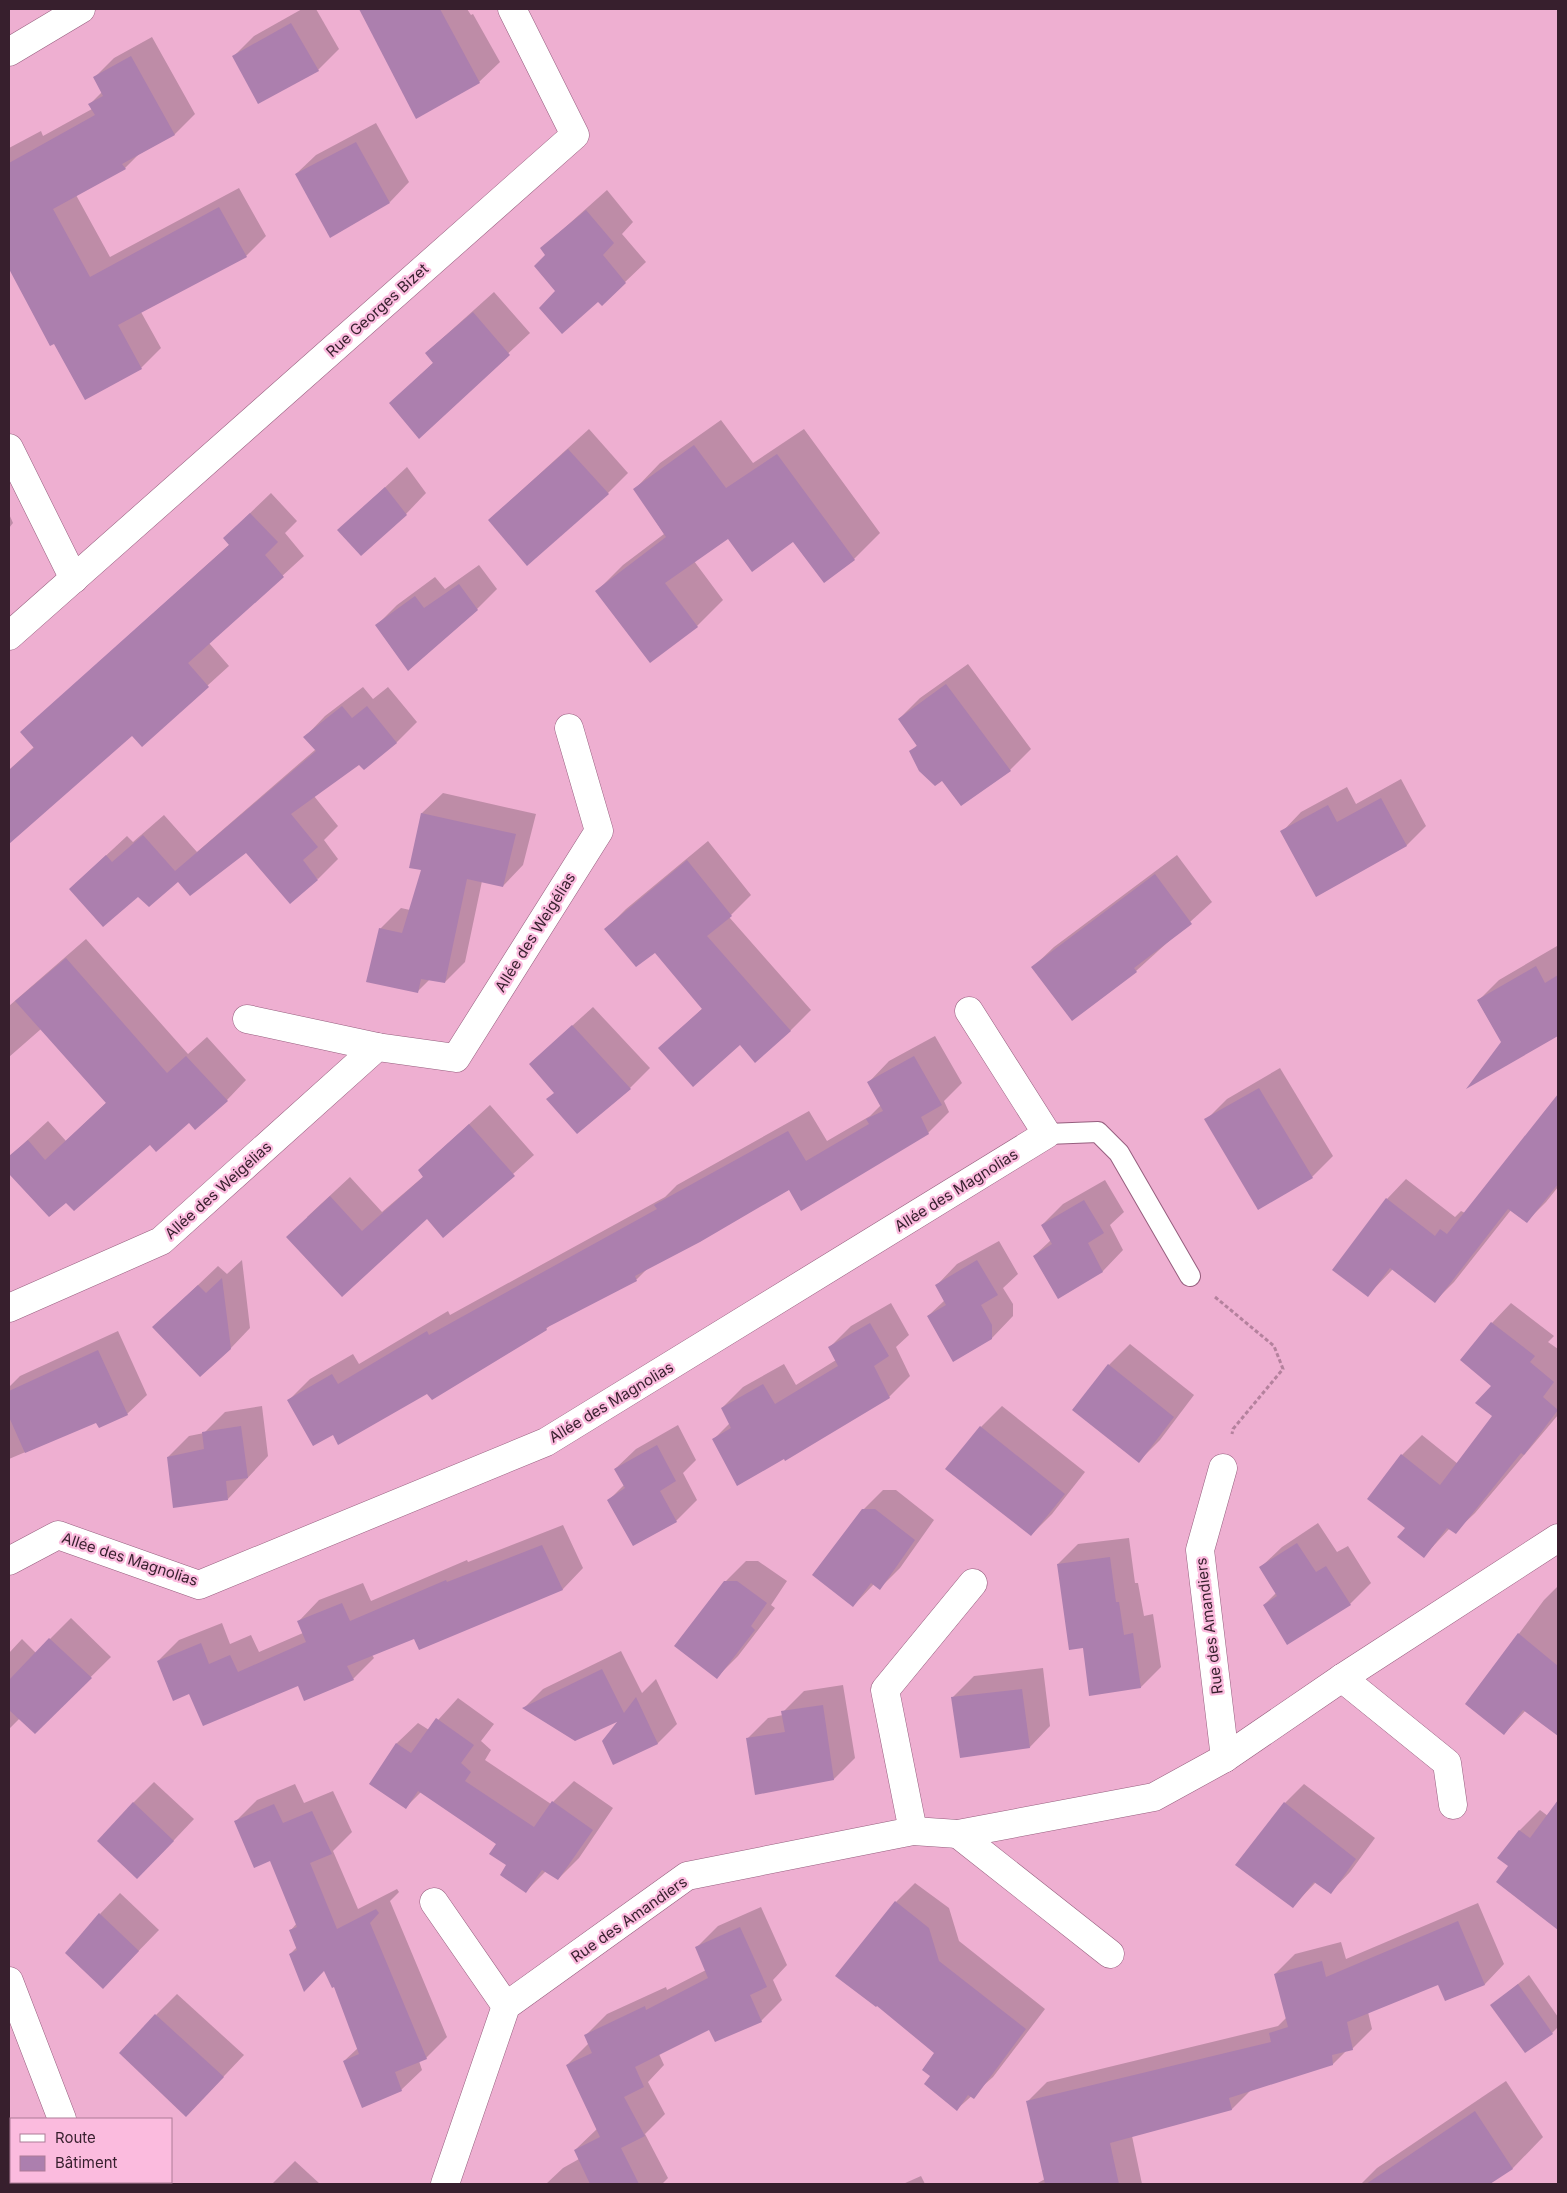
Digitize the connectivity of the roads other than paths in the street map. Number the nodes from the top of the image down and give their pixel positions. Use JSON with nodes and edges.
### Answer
{"nodes":[{"id":1,"x":81,"y":9,"type":"edge"},
{"id":2,"x":512,"y":9,"type":"edge"},
{"id":3,"x":9,"y":52,"type":"edge"},
{"id":4,"x":9,"y":448,"type":"edge"},
{"id":5,"x":74,"y":579,"type":"junction"},
{"id":6,"x":9,"y":636,"type":"edge"},
{"id":7,"x":569,"y":728,"type":"dead end"},
{"id":8,"x":969,"y":1011,"type":"dead end"},
{"id":9,"x":247,"y":1019,"type":"dead end"},
{"id":10,"x":377,"y":1047,"type":"junction"},
{"id":11,"x":1047,"y":1134,"type":"junction"},
{"id":12,"x":1190,"y":1276,"type":"road end"},
{"id":13,"x":9,"y":1308,"type":"edge"},
{"id":14,"x":1223,"y":1468,"type":"road end"},
{"id":15,"x":1558,"y":1538,"type":"edge"},
{"id":16,"x":9,"y":1562,"type":"edge"},
{"id":17,"x":973,"y":1583,"type":"dead end"},
{"id":18,"x":1342,"y":1678,"type":"junction"},
{"id":19,"x":1225,"y":1758,"type":"junction"},
{"id":20,"x":1453,"y":1805,"type":"dead end"},
{"id":21,"x":913,"y":1831,"type":"junction"},
{"id":22,"x":958,"y":1834,"type":"junction"},
{"id":23,"x":434,"y":1902,"type":"dead end"},
{"id":24,"x":1110,"y":1954,"type":"dead end"},
{"id":25,"x":9,"y":1981,"type":"edge"},
{"id":26,"x":506,"y":2006,"type":"junction"},
{"id":27,"x":62,"y":2118,"type":"edge"},
{"id":28,"x":445,"y":2184,"type":"edge"}],
"edges":[{"from":1,"to":3,"type":"street"},
{"from":2,"to":5,"type":"street","name":"Rue Georges Bizet"},
{"from":4,"to":5,"type":"street"},
{"from":5,"to":6,"type":"street","name":"Rue Georges Bizet"},
{"from":7,"to":10,"type":"street","name":"Allée des Weigélias"},
{"from":8,"to":11,"type":"street"},
{"from":9,"to":10,"type":"street","name":"Allée des Weigélias"},
{"from":10,"to":13,"type":"street","name":"Allée des Weigélias"},
{"from":11,"to":12,"type":"lane"},
{"from":11,"to":16,"type":"street","name":"Allée des Magnolias"},
{"from":14,"to":19,"type":"street","name":"Rue des Amandiers"},
{"from":15,"to":18,"type":"street","name":"Rue des Amandiers"},
{"from":17,"to":21,"type":"street"},
{"from":18,"to":19,"type":"street","name":"Rue des Amandiers"},
{"from":18,"to":20,"type":"street"},
{"from":19,"to":22,"type":"street","name":"Rue des Amandiers"},
{"from":21,"to":22,"type":"street","name":"Rue des Amandiers"},
{"from":21,"to":26,"type":"street","name":"Rue des Amandiers"},
{"from":22,"to":24,"type":"street"},
{"from":23,"to":26,"type":"street"},
{"from":25,"to":27,"type":"street"},
{"from":26,"to":28,"type":"street"}]}
